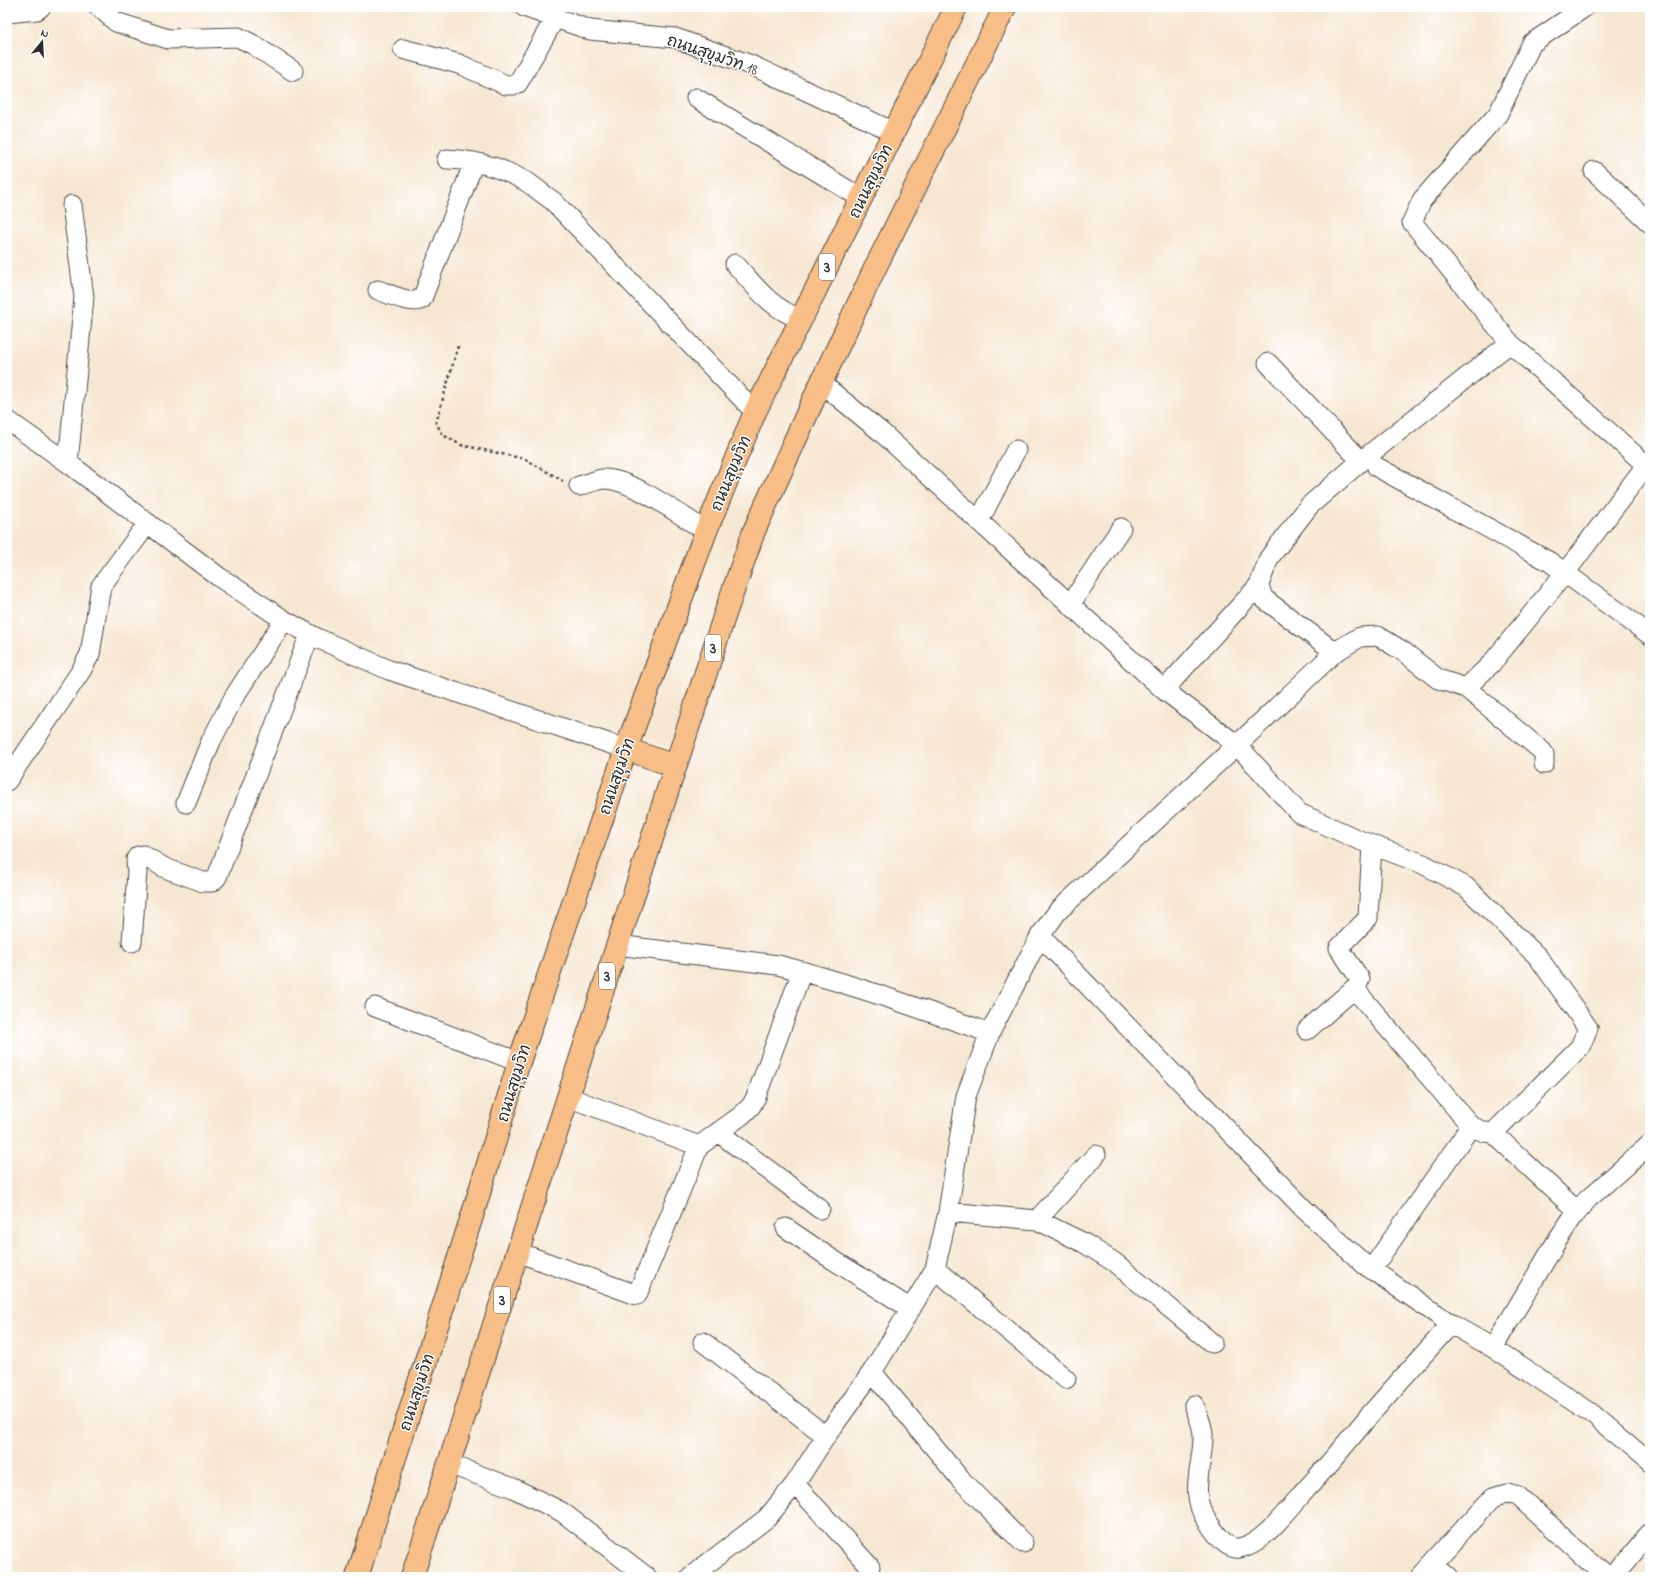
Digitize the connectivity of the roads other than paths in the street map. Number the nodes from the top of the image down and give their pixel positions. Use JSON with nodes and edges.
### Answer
{"nodes":[{"id":1,"x":41,"y":7,"type":"edge"},
{"id":2,"x":99,"y":7,"type":"edge"},
{"id":3,"x":524,"y":7,"type":"edge"},
{"id":4,"x":956,"y":7,"type":"edge"},
{"id":5,"x":1005,"y":7,"type":"edge"},
{"id":6,"x":1585,"y":7,"type":"edge"},
{"id":7,"x":7,"y":13,"type":"edge"},
{"id":8,"x":555,"y":18,"type":"junction"},
{"id":9,"x":403,"y":49,"type":"dead end"},
{"id":10,"x":292,"y":71,"type":"dead end"},
{"id":11,"x":696,"y":98,"type":"dead end"},
{"id":12,"x":894,"y":132,"type":"junction"},
{"id":13,"x":447,"y":160,"type":"dead end"},
{"id":14,"x":474,"y":162,"type":"junction"},
{"id":15,"x":1594,"y":171,"type":"dead end"},
{"id":16,"x":861,"y":198,"type":"junction"},
{"id":17,"x":72,"y":204,"type":"dead end"},
{"id":18,"x":1650,"y":223,"type":"edge"},
{"id":19,"x":735,"y":264,"type":"dead end"},
{"id":20,"x":378,"y":290,"type":"dead end"},
{"id":21,"x":801,"y":319,"type":"junction"},
{"id":22,"x":1510,"y":343,"type":"junction"},
{"id":23,"x":1268,"y":363,"type":"dead end"},
{"id":24,"x":821,"y":383,"type":"junction"},
{"id":25,"x":755,"y":412,"type":"junction"},
{"id":26,"x":7,"y":420,"type":"edge"},
{"id":27,"x":1016,"y":450,"type":"dead end"},
{"id":28,"x":1648,"y":462,"type":"edge"},
{"id":29,"x":68,"y":463,"type":"junction"},
{"id":30,"x":1369,"y":464,"type":"junction"},
{"id":31,"x":579,"y":486,"type":"road end"},
{"id":32,"x":979,"y":521,"type":"junction"},
{"id":33,"x":148,"y":523,"type":"junction"},
{"id":34,"x":1121,"y":528,"type":"dead end"},
{"id":35,"x":706,"y":531,"type":"junction"},
{"id":36,"x":1565,"y":573,"type":"junction"},
{"id":37,"x":1259,"y":585,"type":"junction"},
{"id":38,"x":1070,"y":605,"type":"junction"},
{"id":39,"x":284,"y":620,"type":"junction"},
{"id":40,"x":310,"y":634,"type":"junction"},
{"id":41,"x":1650,"y":635,"type":"edge"},
{"id":42,"x":1335,"y":652,"type":"junction"},
{"id":43,"x":1466,"y":688,"type":"junction"},
{"id":44,"x":1164,"y":690,"type":"junction"},
{"id":45,"x":1237,"y":745,"type":"junction"},
{"id":46,"x":626,"y":749,"type":"junction"},
{"id":47,"x":1544,"y":764,"type":"dead end"},
{"id":48,"x":675,"y":766,"type":"junction"},
{"id":49,"x":7,"y":781,"type":"edge"},
{"id":50,"x":186,"y":804,"type":"dead end"},
{"id":51,"x":1372,"y":845,"type":"junction"},
{"id":52,"x":1040,"y":936,"type":"junction"},
{"id":53,"x":132,"y":942,"type":"dead end"},
{"id":54,"x":617,"y":945,"type":"junction"},
{"id":55,"x":802,"y":971,"type":"junction"},
{"id":56,"x":1357,"y":986,"type":"junction"},
{"id":57,"x":375,"y":1007,"type":"dead end"},
{"id":58,"x":1307,"y":1030,"type":"dead end"},
{"id":59,"x":990,"y":1033,"type":"junction"},
{"id":60,"x":519,"y":1062,"type":"junction"},
{"id":61,"x":568,"y":1097,"type":"junction"},
{"id":62,"x":1471,"y":1126,"type":"junction"},
{"id":63,"x":718,"y":1132,"type":"junction"},
{"id":64,"x":1493,"y":1133,"type":"junction"},
{"id":65,"x":1650,"y":1144,"type":"edge"},
{"id":66,"x":699,"y":1146,"type":"junction"},
{"id":67,"x":1096,"y":1155,"type":"dead end"},
{"id":68,"x":820,"y":1209,"type":"dead end"},
{"id":69,"x":1577,"y":1211,"type":"junction"},
{"id":70,"x":948,"y":1212,"type":"junction"},
{"id":71,"x":1037,"y":1220,"type":"junction"},
{"id":72,"x":786,"y":1228,"type":"dead end"},
{"id":73,"x":517,"y":1252,"type":"junction"},
{"id":74,"x":935,"y":1269,"type":"junction"},
{"id":75,"x":1371,"y":1270,"type":"junction"},
{"id":76,"x":911,"y":1309,"type":"junction"},
{"id":77,"x":1451,"y":1324,"type":"junction"},
{"id":78,"x":703,"y":1342,"type":"dead end"},
{"id":79,"x":1212,"y":1344,"type":"dead end"},
{"id":80,"x":1493,"y":1348,"type":"junction"},
{"id":81,"x":872,"y":1372,"type":"junction"},
{"id":82,"x":1066,"y":1379,"type":"dead end"},
{"id":83,"x":1194,"y":1405,"type":"dead end"},
{"id":84,"x":826,"y":1436,"type":"junction"},
{"id":85,"x":1650,"y":1463,"type":"edge"},
{"id":86,"x":448,"y":1464,"type":"junction"},
{"id":87,"x":795,"y":1484,"type":"junction"},
{"id":88,"x":1650,"y":1533,"type":"edge"},
{"id":89,"x":1024,"y":1544,"type":"dead end"},
{"id":90,"x":870,"y":1567,"type":"dead end"},
{"id":91,"x":1426,"y":1571,"type":"edge"},
{"id":92,"x":357,"y":1577,"type":"edge"},
{"id":93,"x":412,"y":1577,"type":"edge"},
{"id":94,"x":647,"y":1577,"type":"edge"},
{"id":95,"x":690,"y":1577,"type":"edge"},
{"id":96,"x":1447,"y":1577,"type":"edge"},
{"id":97,"x":1607,"y":1577,"type":"edge"},
{"id":98,"x":1613,"y":1577,"type":"edge"}],
"edges":[{"from":1,"to":7,"type":"street"},
{"from":2,"to":10,"type":"street"},
{"from":3,"to":8,"type":"street","name":"ถนนสุขุมวิท 18"},
{"from":4,"to":12,"type":"main road","name":"ถนนสุขุมวิท","number":"3"},
{"from":5,"to":24,"type":"main road","number":"3"},
{"from":6,"to":22,"type":"street"},
{"from":8,"to":9,"type":"street"},
{"from":8,"to":12,"type":"street","name":"ถนนสุขุมวิท 18"},
{"from":11,"to":16,"type":"street"},
{"from":12,"to":16,"type":"main road","name":"ถนนสุขุมวิท","number":"3"},
{"from":13,"to":14,"type":"street"},
{"from":14,"to":20,"type":"street"},
{"from":14,"to":25,"type":"street"},
{"from":15,"to":18,"type":"street"},
{"from":16,"to":21,"type":"main road","name":"ถนนสุขุมวิท","number":"3"},
{"from":17,"to":29,"type":"street"},
{"from":19,"to":21,"type":"street"},
{"from":21,"to":25,"type":"main road","name":"ถนนสุขุมวิท","number":"3"},
{"from":22,"to":28,"type":"street"},
{"from":22,"to":30,"type":"street"},
{"from":23,"to":30,"type":"street"},
{"from":24,"to":32,"type":"street"},
{"from":24,"to":48,"type":"main road","number":"3"},
{"from":25,"to":35,"type":"main road","name":"ถนนสุขุมวิท","number":"3"},
{"from":26,"to":29,"type":"street"},
{"from":27,"to":32,"type":"street"},
{"from":28,"to":36,"type":"street"},
{"from":29,"to":33,"type":"street"},
{"from":30,"to":36,"type":"street"},
{"from":30,"to":37,"type":"street"},
{"from":31,"to":35,"type":"street"},
{"from":32,"to":38,"type":"street"},
{"from":33,"to":39,"type":"street"},
{"from":33,"to":49,"type":"street"},
{"from":34,"to":38,"type":"street"},
{"from":35,"to":46,"type":"main road","name":"ถนนสุขุมวิท","number":"3"},
{"from":36,"to":41,"type":"street"},
{"from":36,"to":43,"type":"street"},
{"from":37,"to":42,"type":"street"},
{"from":37,"to":44,"type":"street"},
{"from":38,"to":44,"type":"street"},
{"from":39,"to":40,"type":"street"},
{"from":39,"to":50,"type":"street"},
{"from":40,"to":46,"type":"street"},
{"from":40,"to":53,"type":"street"},
{"from":42,"to":43,"type":"street"},
{"from":42,"to":45,"type":"street"},
{"from":43,"to":47,"type":"street"},
{"from":44,"to":45,"type":"street"},
{"from":45,"to":51,"type":"street"},
{"from":45,"to":52,"type":"street"},
{"from":46,"to":48,"type":"main road"},
{"from":46,"to":60,"type":"main road","name":"ถนนสุขุมวิท","number":"3"},
{"from":48,"to":54,"type":"main road","number":"3"},
{"from":51,"to":56,"type":"street"},
{"from":51,"to":64,"type":"street"},
{"from":52,"to":59,"type":"street"},
{"from":52,"to":75,"type":"street"},
{"from":54,"to":55,"type":"street"},
{"from":54,"to":61,"type":"main road","number":"3"},
{"from":55,"to":59,"type":"street"},
{"from":55,"to":63,"type":"street"},
{"from":56,"to":58,"type":"street"},
{"from":56,"to":62,"type":"street"},
{"from":57,"to":60,"type":"street"},
{"from":59,"to":70,"type":"street"},
{"from":60,"to":92,"type":"main road","name":"ถนนสุขุมวิท","number":"3"},
{"from":61,"to":66,"type":"street"},
{"from":61,"to":73,"type":"main road","number":"3"},
{"from":62,"to":64,"type":"street"},
{"from":62,"to":75,"type":"street"},
{"from":63,"to":66,"type":"street"},
{"from":63,"to":68,"type":"street"},
{"from":64,"to":69,"type":"street"},
{"from":65,"to":69,"type":"street"},
{"from":66,"to":73,"type":"street"},
{"from":67,"to":71,"type":"street"},
{"from":69,"to":80,"type":"street"},
{"from":70,"to":71,"type":"street"},
{"from":70,"to":74,"type":"street"},
{"from":71,"to":79,"type":"street"},
{"from":72,"to":76,"type":"street"},
{"from":73,"to":86,"type":"main road","number":"3"},
{"from":74,"to":76,"type":"street"},
{"from":74,"to":82,"type":"street"},
{"from":75,"to":77,"type":"street"},
{"from":76,"to":81,"type":"street"},
{"from":77,"to":80,"type":"street"},
{"from":77,"to":83,"type":"street"},
{"from":78,"to":84,"type":"street"},
{"from":80,"to":85,"type":"street"},
{"from":81,"to":84,"type":"street"},
{"from":81,"to":89,"type":"street"},
{"from":84,"to":87,"type":"street"},
{"from":86,"to":93,"type":"main road","number":"3"},
{"from":86,"to":94,"type":"street"},
{"from":87,"to":90,"type":"street"},
{"from":87,"to":95,"type":"street"},
{"from":88,"to":98,"type":"street"},
{"from":91,"to":96,"type":"street"},
{"from":91,"to":97,"type":"street"}]}
